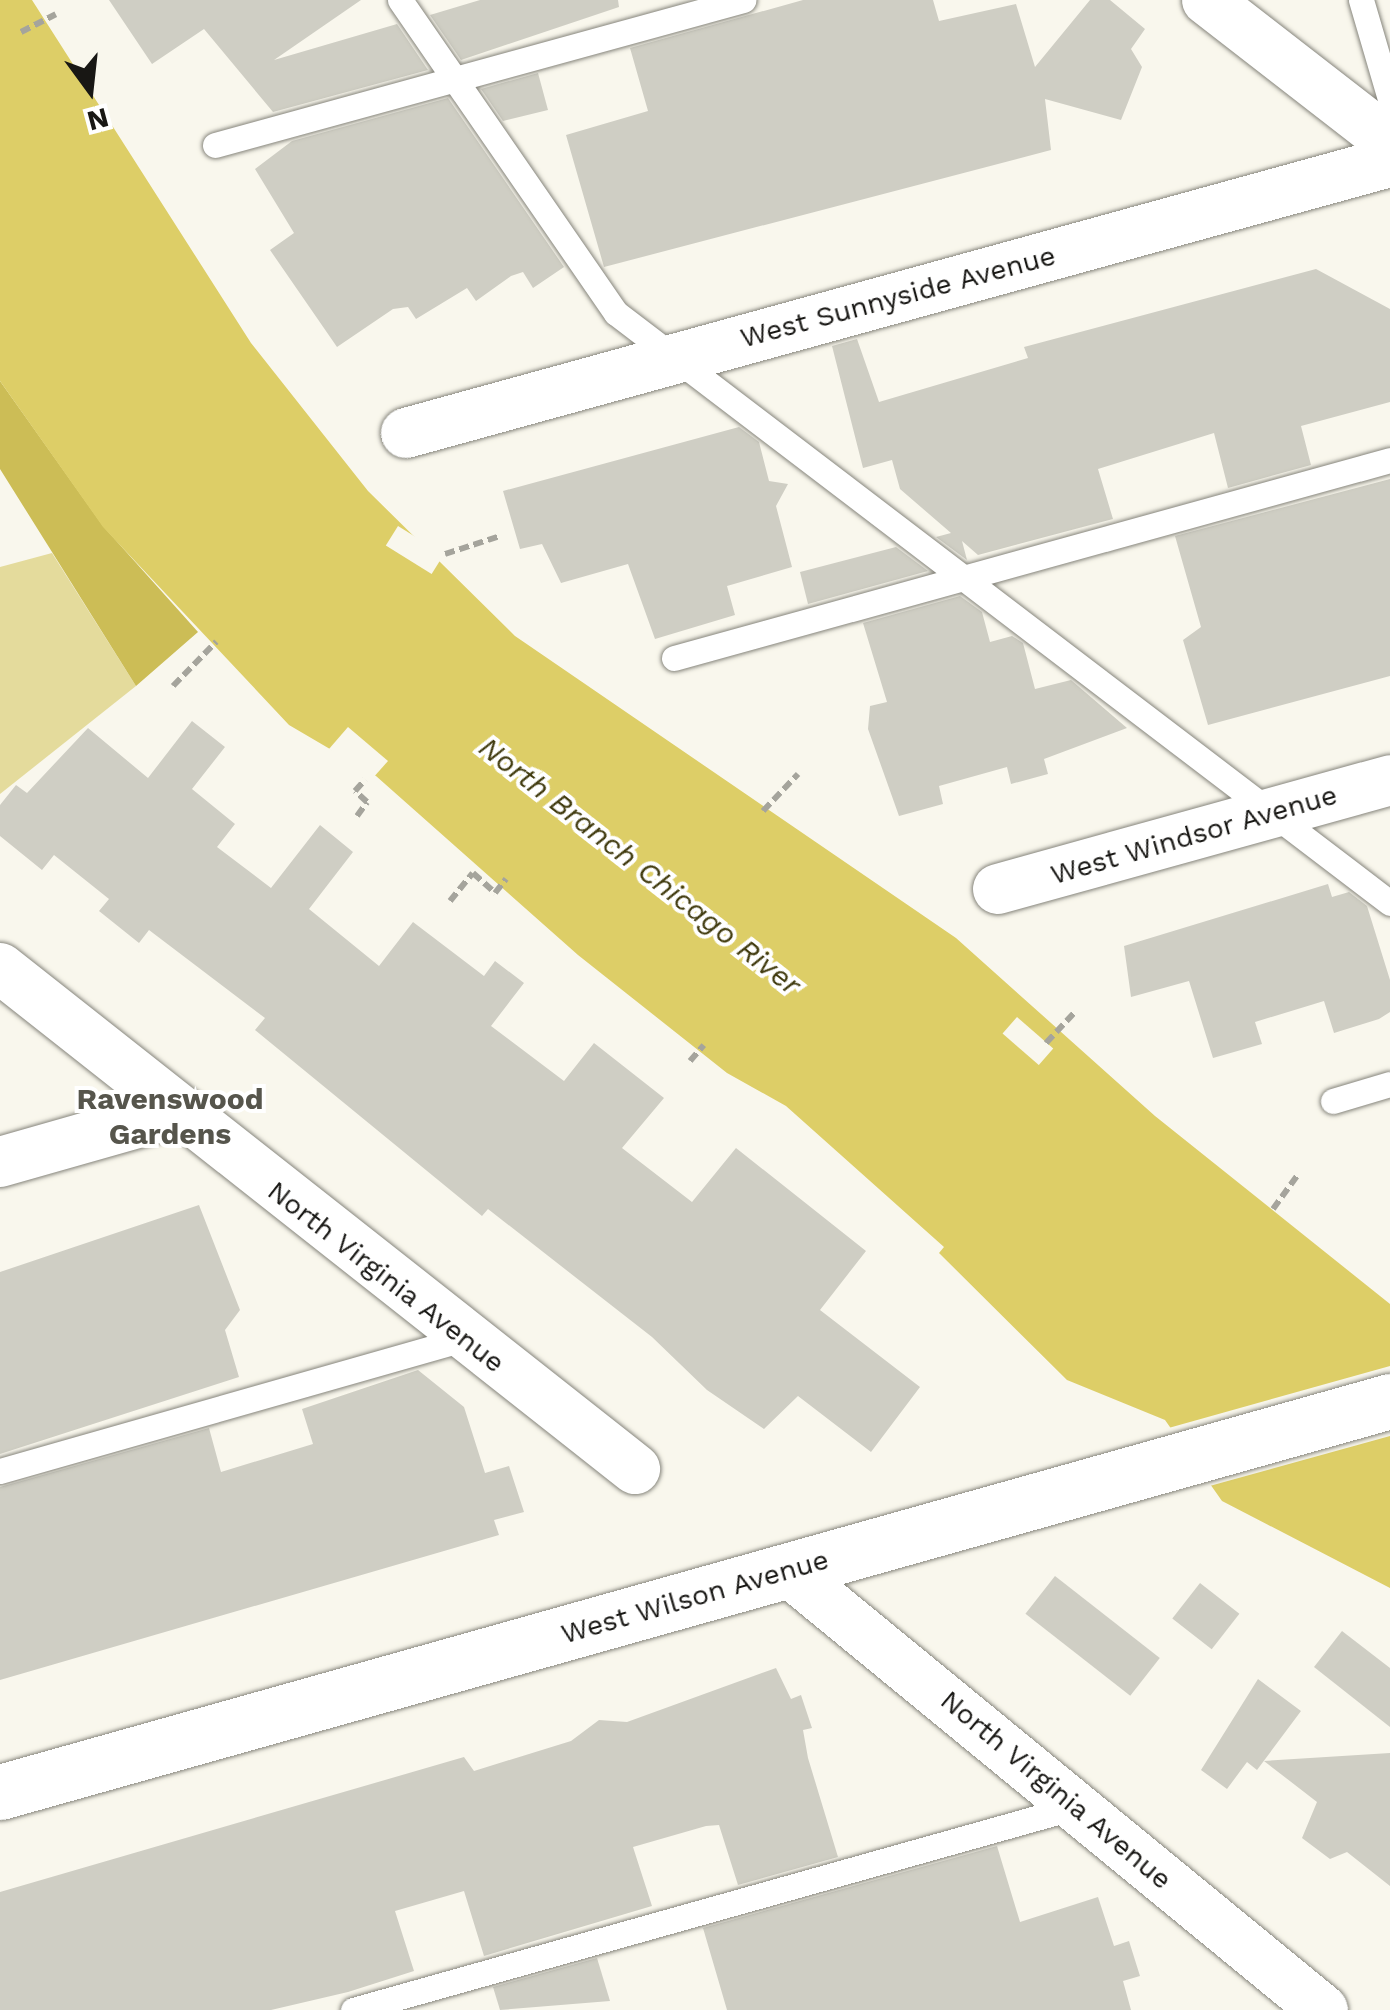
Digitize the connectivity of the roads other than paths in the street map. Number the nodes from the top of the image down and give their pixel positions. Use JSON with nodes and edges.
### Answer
{"nodes":[{"id":1,"x":400,"y":0,"type":"edge"},
{"id":2,"x":742,"y":0,"type":"edge"},
{"id":3,"x":1207,"y":0,"type":"edge"},
{"id":4,"x":1361,"y":0,"type":"edge"},
{"id":5,"x":453,"y":80,"type":"junction"},
{"id":6,"x":1390,"y":99,"type":"edge"},
{"id":7,"x":1390,"y":142,"type":"edge"},
{"id":8,"x":215,"y":146,"type":"dead end"},
{"id":9,"x":1390,"y":162,"type":"edge"},
{"id":10,"x":680,"y":358,"type":"junction"},
{"id":11,"x":406,"y":433,"type":"dead end"},
{"id":12,"x":1390,"y":460,"type":"edge"},
{"id":13,"x":968,"y":577,"type":"junction"},
{"id":14,"x":674,"y":658,"type":"dead end"},
{"id":15,"x":1390,"y":780,"type":"edge"},
{"id":16,"x":1273,"y":813,"type":"junction"},
{"id":17,"x":998,"y":889,"type":"dead end"},
{"id":18,"x":1390,"y":903,"type":"edge"},
{"id":19,"x":0,"y":968,"type":"edge"},
{"id":20,"x":1390,"y":1084,"type":"edge"},
{"id":21,"x":1332,"y":1100,"type":"dead end"},
{"id":22,"x":176,"y":1112,"type":"junction"},
{"id":23,"x":0,"y":1162,"type":"edge"},
{"id":24,"x":462,"y":1339,"type":"junction"},
{"id":25,"x":1390,"y":1402,"type":"edge"},
{"id":26,"x":635,"y":1469,"type":"dead end"},
{"id":27,"x":0,"y":1471,"type":"edge"},
{"id":28,"x":788,"y":1570,"type":"junction"},
{"id":29,"x":0,"y":1792,"type":"edge"},
{"id":30,"x":1076,"y":1806,"type":"junction"},
{"id":31,"x":353,"y":2010,"type":"edge"},
{"id":32,"x":1323,"y":2010,"type":"edge"}],
"edges":[{"from":1,"to":5,"type":"lane"},
{"from":2,"to":5,"type":"lane"},
{"from":3,"to":7,"type":"street"},
{"from":4,"to":6,"type":"lane"},
{"from":5,"to":8,"type":"lane"},
{"from":5,"to":10,"type":"lane"},
{"from":9,"to":10,"type":"street","name":"West Sunnyside Avenue"},
{"from":10,"to":11,"type":"street","name":"West Sunnyside Avenue"},
{"from":10,"to":13,"type":"lane"},
{"from":12,"to":13,"type":"lane"},
{"from":13,"to":14,"type":"lane"},
{"from":13,"to":16,"type":"lane"},
{"from":15,"to":16,"type":"street","name":"West Windsor Avenue"},
{"from":16,"to":17,"type":"street","name":"West Windsor Avenue"},
{"from":16,"to":18,"type":"lane"},
{"from":19,"to":22,"type":"street","name":"North Virginia Avenue"},
{"from":20,"to":21,"type":"lane"},
{"from":22,"to":23,"type":"street"},
{"from":22,"to":24,"type":"street","name":"North Virginia Avenue"},
{"from":24,"to":26,"type":"street","name":"North Virginia Avenue"},
{"from":24,"to":27,"type":"lane"},
{"from":25,"to":28,"type":"street","name":"West Wilson Avenue"},
{"from":28,"to":29,"type":"street","name":"West Wilson Avenue"},
{"from":28,"to":30,"type":"street","name":"North Virginia Avenue"},
{"from":30,"to":31,"type":"lane"},
{"from":30,"to":32,"type":"street","name":"North Virginia Avenue"}]}
